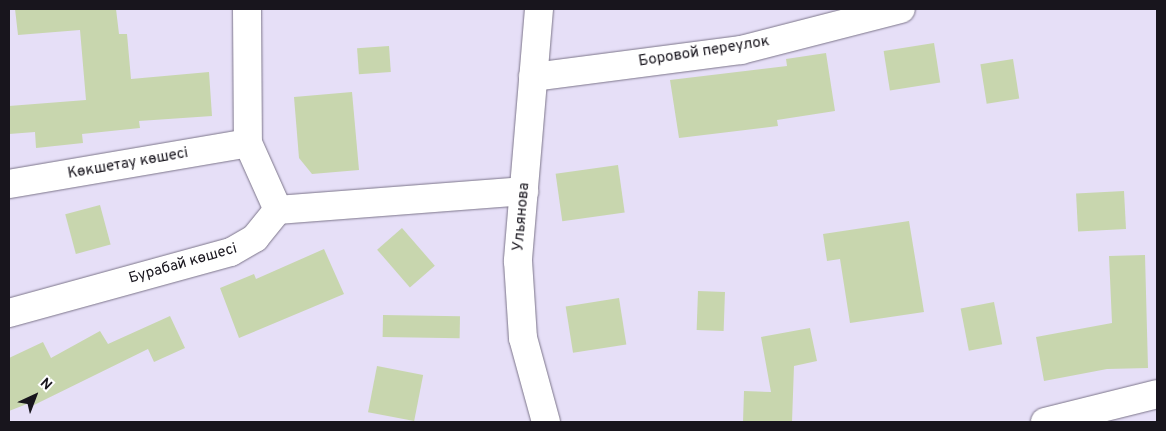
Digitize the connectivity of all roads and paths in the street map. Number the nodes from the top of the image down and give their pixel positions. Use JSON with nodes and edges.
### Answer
{"nodes":[{"id":1,"x":247,"y":9,"type":"edge"},
{"id":2,"x":539,"y":9,"type":"edge"},
{"id":3,"x":900,"y":9,"type":"edge"},
{"id":4,"x":533,"y":77,"type":"junction"},
{"id":5,"x":248,"y":144,"type":"junction"},
{"id":6,"x":9,"y":184,"type":"edge"},
{"id":7,"x":524,"y":191,"type":"junction"},
{"id":8,"x":278,"y":210,"type":"junction"},
{"id":9,"x":9,"y":313,"type":"edge"},
{"id":10,"x":1157,"y":394,"type":"edge"},
{"id":11,"x":546,"y":422,"type":"edge"},
{"id":12,"x":1045,"y":422,"type":"edge"}],
"edges":[{"from":1,"to":5,"type":"street"},
{"from":2,"to":4,"type":"street","name":"Ульянова"},
{"from":3,"to":4,"type":"street","name":"Боровой переулок"},
{"from":4,"to":7,"type":"street","name":"Ульянова"},
{"from":5,"to":6,"type":"street","name":"Көкшетау көшесі"},
{"from":5,"to":8,"type":"street"},
{"from":7,"to":8,"type":"street"},
{"from":7,"to":11,"type":"street","name":"Ульянова"},
{"from":8,"to":9,"type":"street","name":"Бурабай көшесі"},
{"from":10,"to":12,"type":"street"}]}
